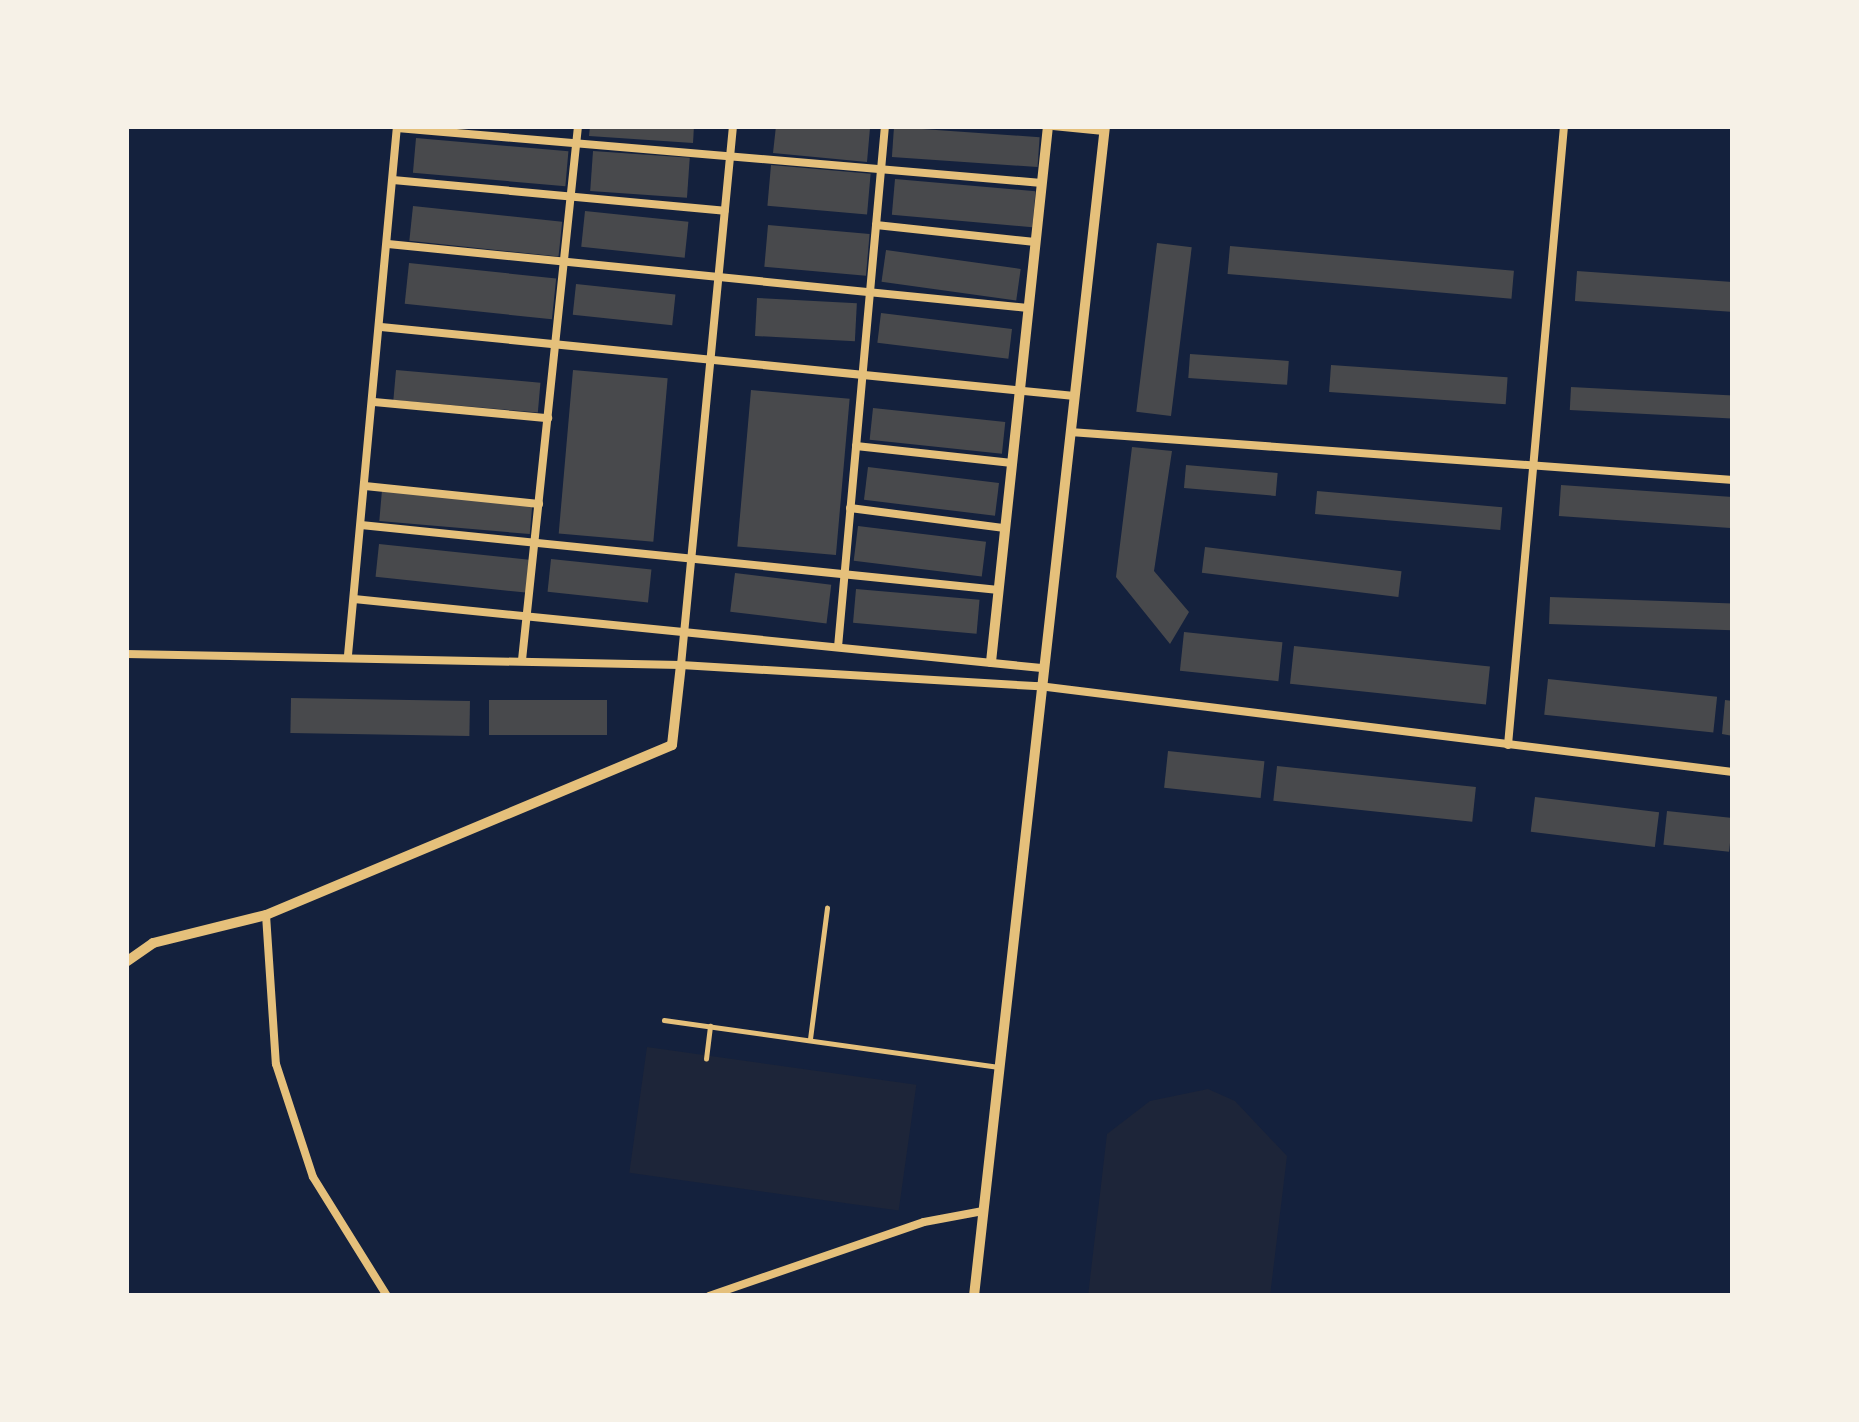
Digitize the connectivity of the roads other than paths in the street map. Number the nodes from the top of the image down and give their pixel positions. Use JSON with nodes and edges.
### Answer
{"nodes":[{"id":1,"x":578,"y":126,"type":"edge"},
{"id":2,"x":733,"y":126,"type":"edge"},
{"id":3,"x":885,"y":126,"type":"edge"},
{"id":4,"x":1050,"y":126,"type":"edge"},
{"id":5,"x":1564,"y":126,"type":"edge"},
{"id":6,"x":397,"y":127,"type":"edge"},
{"id":7,"x":1104,"y":128,"type":"edge"},
{"id":8,"x":576,"y":143,"type":"junction"},
{"id":9,"x":730,"y":157,"type":"junction"},
{"id":10,"x":881,"y":170,"type":"junction"},
{"id":11,"x":393,"y":180,"type":"junction"},
{"id":12,"x":1042,"y":183,"type":"junction"},
{"id":13,"x":571,"y":197,"type":"junction"},
{"id":14,"x":725,"y":212,"type":"junction"},
{"id":15,"x":876,"y":225,"type":"junction"},
{"id":16,"x":1035,"y":242,"type":"junction"},
{"id":17,"x":388,"y":244,"type":"junction"},
{"id":18,"x":564,"y":262,"type":"junction"},
{"id":19,"x":719,"y":277,"type":"junction"},
{"id":20,"x":870,"y":292,"type":"junction"},
{"id":21,"x":1028,"y":308,"type":"junction"},
{"id":22,"x":381,"y":327,"type":"junction"},
{"id":23,"x":555,"y":344,"type":"junction"},
{"id":24,"x":711,"y":358,"type":"junction"},
{"id":25,"x":862,"y":374,"type":"junction"},
{"id":26,"x":1020,"y":390,"type":"junction"},
{"id":27,"x":1075,"y":396,"type":"junction"},
{"id":28,"x":374,"y":402,"type":"junction"},
{"id":29,"x":548,"y":418,"type":"junction"},
{"id":30,"x":1070,"y":432,"type":"junction"},
{"id":31,"x":856,"y":446,"type":"junction"},
{"id":32,"x":1012,"y":463,"type":"junction"},
{"id":33,"x":1533,"y":466,"type":"junction"},
{"id":34,"x":1733,"y":480,"type":"edge"},
{"id":35,"x":365,"y":486,"type":"junction"},
{"id":36,"x":539,"y":504,"type":"junction"},
{"id":37,"x":850,"y":508,"type":"junction"},
{"id":38,"x":362,"y":525,"type":"junction"},
{"id":39,"x":1005,"y":528,"type":"junction"},
{"id":40,"x":535,"y":542,"type":"junction"},
{"id":41,"x":691,"y":558,"type":"junction"},
{"id":42,"x":844,"y":574,"type":"junction"},
{"id":43,"x":999,"y":590,"type":"junction"},
{"id":44,"x":354,"y":599,"type":"junction"},
{"id":45,"x":527,"y":615,"type":"junction"},
{"id":46,"x":684,"y":631,"type":"junction"},
{"id":47,"x":838,"y":646,"type":"junction"},
{"id":48,"x":126,"y":654,"type":"edge"},
{"id":49,"x":348,"y":655,"type":"junction"},
{"id":50,"x":522,"y":660,"type":"junction"},
{"id":51,"x":991,"y":662,"type":"junction"},
{"id":52,"x":681,"y":665,"type":"junction"},
{"id":53,"x":1042,"y":668,"type":"junction"},
{"id":54,"x":1039,"y":686,"type":"junction"},
{"id":55,"x":1508,"y":745,"type":"junction"},
{"id":56,"x":1733,"y":772,"type":"edge"},
{"id":57,"x":827,"y":908,"type":"dead end"},
{"id":58,"x":266,"y":915,"type":"junction"},
{"id":59,"x":126,"y":962,"type":"edge"},
{"id":60,"x":664,"y":1020,"type":"dead end"},
{"id":61,"x":710,"y":1026,"type":"junction"},
{"id":62,"x":810,"y":1040,"type":"junction"},
{"id":63,"x":706,"y":1059,"type":"dead end"},
{"id":64,"x":1000,"y":1067,"type":"junction"},
{"id":65,"x":983,"y":1210,"type":"junction"},
{"id":66,"x":387,"y":1296,"type":"edge"},
{"id":67,"x":710,"y":1296,"type":"edge"},
{"id":68,"x":974,"y":1296,"type":"edge"}],
"edges":[{"from":1,"to":8,"type":"street"},
{"from":2,"to":9,"type":"street"},
{"from":3,"to":10,"type":"street"},
{"from":4,"to":7,"type":"street"},
{"from":4,"to":12,"type":"street"},
{"from":5,"to":33,"type":"street"},
{"from":6,"to":8,"type":"street"},
{"from":6,"to":11,"type":"street"},
{"from":7,"to":27,"type":"street"},
{"from":8,"to":9,"type":"street"},
{"from":8,"to":13,"type":"street"},
{"from":9,"to":10,"type":"street"},
{"from":9,"to":14,"type":"street"},
{"from":10,"to":12,"type":"street"},
{"from":10,"to":15,"type":"street"},
{"from":11,"to":13,"type":"street"},
{"from":11,"to":17,"type":"street"},
{"from":12,"to":16,"type":"street"},
{"from":13,"to":14,"type":"street"},
{"from":13,"to":18,"type":"street"},
{"from":14,"to":19,"type":"street"},
{"from":15,"to":16,"type":"street"},
{"from":15,"to":20,"type":"street"},
{"from":16,"to":21,"type":"street"},
{"from":17,"to":18,"type":"street"},
{"from":17,"to":22,"type":"street"},
{"from":18,"to":19,"type":"street"},
{"from":18,"to":23,"type":"street"},
{"from":19,"to":20,"type":"street"},
{"from":19,"to":24,"type":"street"},
{"from":20,"to":21,"type":"street"},
{"from":20,"to":25,"type":"street"},
{"from":21,"to":26,"type":"street"},
{"from":22,"to":23,"type":"street"},
{"from":22,"to":28,"type":"street"},
{"from":23,"to":24,"type":"street"},
{"from":23,"to":29,"type":"street"},
{"from":24,"to":25,"type":"street"},
{"from":24,"to":41,"type":"street"},
{"from":25,"to":26,"type":"street"},
{"from":25,"to":31,"type":"street"},
{"from":26,"to":27,"type":"street"},
{"from":26,"to":32,"type":"street"},
{"from":27,"to":30,"type":"street"},
{"from":28,"to":29,"type":"street"},
{"from":28,"to":35,"type":"street"},
{"from":29,"to":36,"type":"street"},
{"from":30,"to":33,"type":"street"},
{"from":30,"to":53,"type":"street"},
{"from":31,"to":32,"type":"street"},
{"from":31,"to":37,"type":"street"},
{"from":32,"to":39,"type":"street"},
{"from":33,"to":34,"type":"street"},
{"from":33,"to":55,"type":"street"},
{"from":35,"to":36,"type":"street"},
{"from":35,"to":38,"type":"street"},
{"from":36,"to":40,"type":"street"},
{"from":37,"to":39,"type":"street"},
{"from":37,"to":42,"type":"street"},
{"from":38,"to":40,"type":"street"},
{"from":38,"to":44,"type":"street"},
{"from":39,"to":43,"type":"street"},
{"from":40,"to":41,"type":"street"},
{"from":40,"to":45,"type":"street"},
{"from":41,"to":42,"type":"street"},
{"from":41,"to":46,"type":"street"},
{"from":42,"to":43,"type":"street"},
{"from":42,"to":47,"type":"street"},
{"from":43,"to":51,"type":"street"},
{"from":44,"to":45,"type":"street"},
{"from":44,"to":49,"type":"street"},
{"from":45,"to":46,"type":"street"},
{"from":45,"to":50,"type":"street"},
{"from":46,"to":47,"type":"street"},
{"from":46,"to":52,"type":"street"},
{"from":47,"to":51,"type":"street"},
{"from":48,"to":49,"type":"street"},
{"from":49,"to":50,"type":"street"},
{"from":50,"to":52,"type":"street"},
{"from":51,"to":53,"type":"street"},
{"from":52,"to":54,"type":"street"},
{"from":52,"to":58,"type":"street"},
{"from":53,"to":54,"type":"street"},
{"from":54,"to":55,"type":"street"},
{"from":54,"to":64,"type":"street"},
{"from":55,"to":56,"type":"street"},
{"from":57,"to":62,"type":"lane"},
{"from":58,"to":59,"type":"street"},
{"from":58,"to":66,"type":"street"},
{"from":60,"to":61,"type":"lane"},
{"from":61,"to":62,"type":"lane"},
{"from":61,"to":63,"type":"lane"},
{"from":62,"to":64,"type":"lane"},
{"from":64,"to":65,"type":"street"},
{"from":65,"to":67,"type":"street"},
{"from":65,"to":68,"type":"street"}]}
